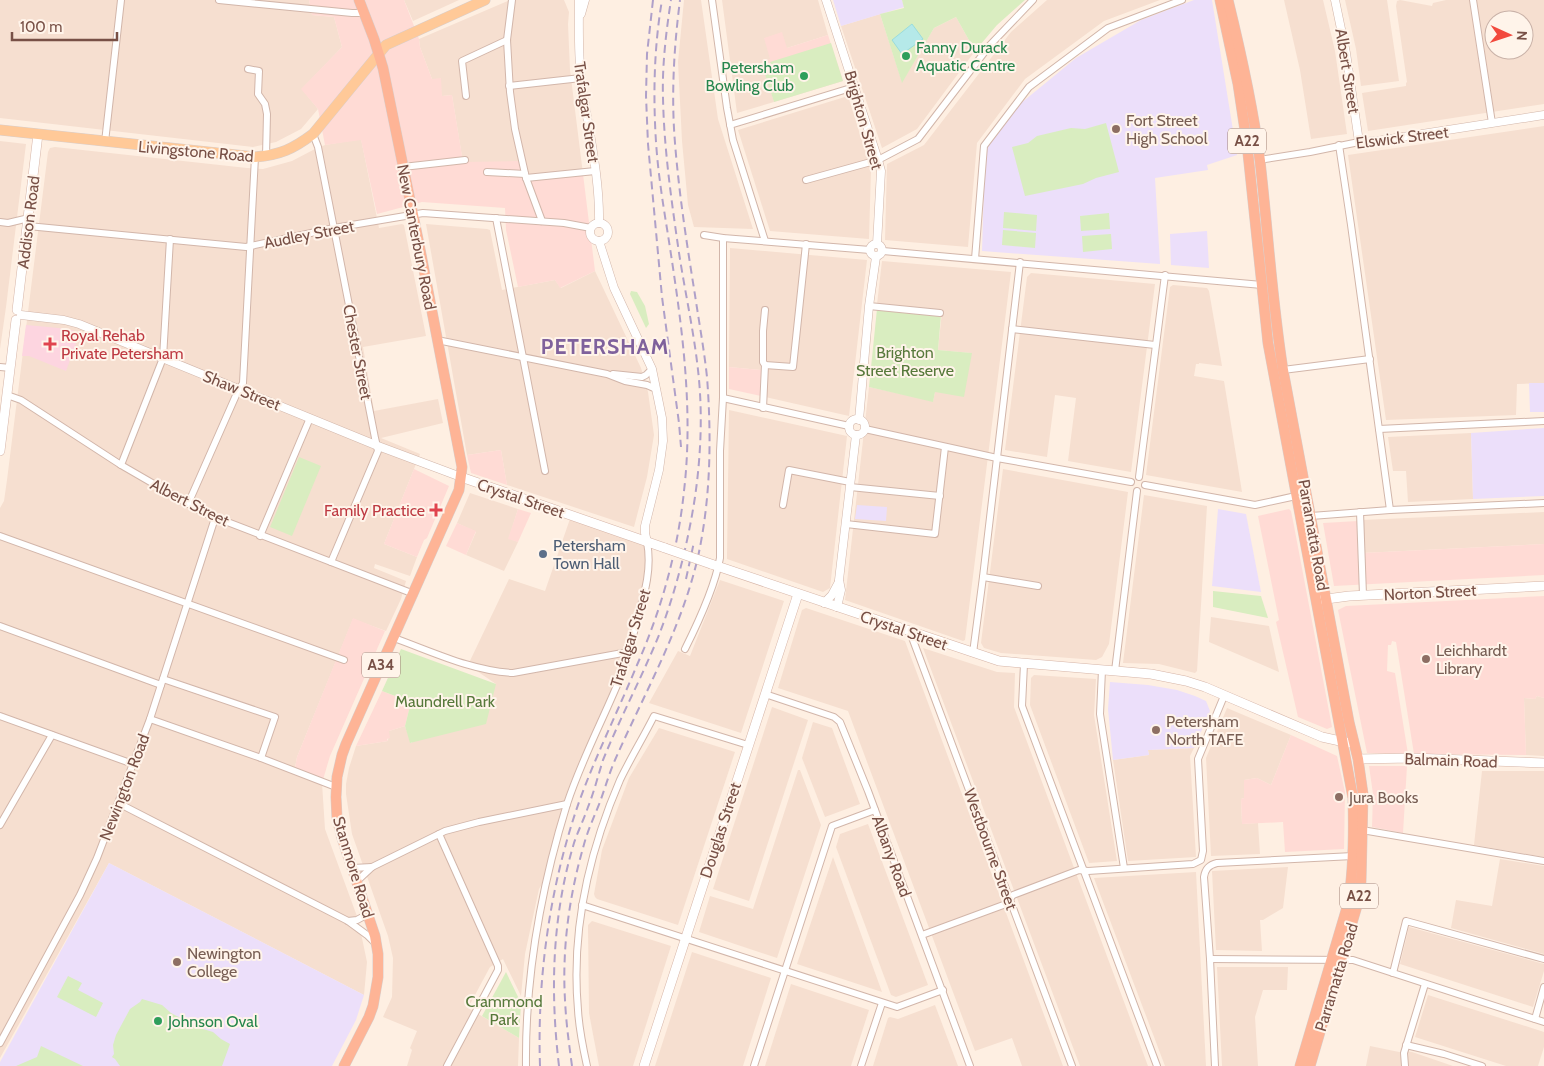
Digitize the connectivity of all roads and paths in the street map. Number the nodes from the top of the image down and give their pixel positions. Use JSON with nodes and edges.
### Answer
{"nodes":[{"id":1,"x":121,"y":0,"type":"edge"},
{"id":2,"x":219,"y":0,"type":"edge"},
{"id":3,"x":359,"y":0,"type":"edge"},
{"id":4,"x":485,"y":0,"type":"edge"},
{"id":5,"x":512,"y":0,"type":"edge"},
{"id":6,"x":579,"y":0,"type":"edge"},
{"id":7,"x":586,"y":0,"type":"edge"},
{"id":8,"x":712,"y":0,"type":"edge"},
{"id":9,"x":826,"y":0,"type":"edge"},
{"id":10,"x":1033,"y":0,"type":"edge"},
{"id":11,"x":1182,"y":0,"type":"edge"},
{"id":12,"x":1220,"y":0,"type":"edge"},
{"id":13,"x":1228,"y":0,"type":"edge"},
{"id":14,"x":1335,"y":0,"type":"edge"},
{"id":15,"x":1473,"y":0,"type":"edge"},
{"id":16,"x":364,"y":13,"type":"junction"},
{"id":17,"x":579,"y":20,"type":"junction"},
{"id":18,"x":507,"y":40,"type":"junction"},
{"id":19,"x":379,"y":54,"type":"junction"},
{"id":20,"x":248,"y":69,"type":"dead end"},
{"id":21,"x":581,"y":78,"type":"junction"},
{"id":22,"x":509,"y":86,"type":"junction"},
{"id":23,"x":854,"y":86,"type":"junction"},
{"id":24,"x":466,"y":96,"type":"dead end"},
{"id":25,"x":1544,"y":115,"type":"edge"},
{"id":26,"x":1492,"y":123,"type":"junction"},
{"id":27,"x":730,"y":125,"type":"junction"},
{"id":28,"x":0,"y":130,"type":"edge"},
{"id":29,"x":38,"y":134,"type":"junction"},
{"id":30,"x":313,"y":134,"type":"junction"},
{"id":31,"x":105,"y":142,"type":"junction"},
{"id":32,"x":1358,"y":142,"type":"junction"},
{"id":33,"x":1339,"y":145,"type":"junction"},
{"id":34,"x":266,"y":156,"type":"junction"},
{"id":35,"x":255,"y":158,"type":"junction"},
{"id":36,"x":465,"y":160,"type":"dead end"},
{"id":37,"x":878,"y":160,"type":"junction"},
{"id":38,"x":1259,"y":160,"type":"junction"},
{"id":39,"x":403,"y":167,"type":"junction"},
{"id":40,"x":487,"y":172,"type":"dead end"},
{"id":41,"x":595,"y":172,"type":"junction"},
{"id":42,"x":526,"y":176,"type":"junction"},
{"id":43,"x":806,"y":180,"type":"dead end"},
{"id":44,"x":413,"y":214,"type":"junction"},
{"id":45,"x":496,"y":218,"type":"junction"},
{"id":46,"x":542,"y":221,"type":"junction"},
{"id":47,"x":0,"y":222,"type":"edge"},
{"id":48,"x":28,"y":222,"type":"junction"},
{"id":49,"x":599,"y":223,"type":"junction"},
{"id":50,"x":334,"y":228,"type":"junction"},
{"id":51,"x":591,"y":228,"type":"junction"},
{"id":52,"x":704,"y":235,"type":"dead end"},
{"id":53,"x":723,"y":238,"type":"junction"},
{"id":54,"x":170,"y":239,"type":"junction"},
{"id":55,"x":599,"y":241,"type":"junction"},
{"id":56,"x":765,"y":241,"type":"junction"},
{"id":57,"x":806,"y":244,"type":"junction"},
{"id":58,"x":877,"y":244,"type":"junction"},
{"id":59,"x":250,"y":246,"type":"junction"},
{"id":60,"x":870,"y":250,"type":"junction"},
{"id":61,"x":883,"y":251,"type":"junction"},
{"id":62,"x":876,"y":257,"type":"junction"},
{"id":63,"x":975,"y":258,"type":"junction"},
{"id":64,"x":1020,"y":262,"type":"junction"},
{"id":65,"x":1165,"y":275,"type":"junction"},
{"id":66,"x":1262,"y":284,"type":"junction"},
{"id":67,"x":869,"y":306,"type":"junction"},
{"id":68,"x":765,"y":310,"type":"dead end"},
{"id":69,"x":940,"y":312,"type":"dead end"},
{"id":70,"x":18,"y":315,"type":"junction"},
{"id":71,"x":1012,"y":329,"type":"junction"},
{"id":72,"x":437,"y":340,"type":"junction"},
{"id":73,"x":1155,"y":345,"type":"junction"},
{"id":74,"x":524,"y":357,"type":"junction"},
{"id":75,"x":163,"y":358,"type":"junction"},
{"id":76,"x":1370,"y":359,"type":"junction"},
{"id":77,"x":765,"y":365,"type":"junction"},
{"id":78,"x":0,"y":367,"type":"edge"},
{"id":79,"x":10,"y":368,"type":"junction"},
{"id":80,"x":652,"y":369,"type":"junction"},
{"id":81,"x":1283,"y":370,"type":"junction"},
{"id":82,"x":606,"y":374,"type":"junction"},
{"id":83,"x":240,"y":389,"type":"junction"},
{"id":84,"x":656,"y":389,"type":"junction"},
{"id":85,"x":7,"y":395,"type":"junction"},
{"id":86,"x":723,"y":398,"type":"junction"},
{"id":87,"x":763,"y":408,"type":"junction"},
{"id":88,"x":310,"y":418,"type":"junction"},
{"id":89,"x":859,"y":420,"type":"junction"},
{"id":90,"x":1544,"y":421,"type":"edge"},
{"id":91,"x":849,"y":426,"type":"junction"},
{"id":92,"x":865,"y":429,"type":"junction"},
{"id":93,"x":1379,"y":429,"type":"junction"},
{"id":94,"x":856,"y":435,"type":"junction"},
{"id":95,"x":378,"y":446,"type":"junction"},
{"id":96,"x":945,"y":447,"type":"junction"},
{"id":97,"x":0,"y":451,"type":"edge"},
{"id":98,"x":997,"y":458,"type":"junction"},
{"id":99,"x":121,"y":465,"type":"junction"},
{"id":100,"x":545,"y":471,"type":"dead end"},
{"id":101,"x":461,"y":477,"type":"junction"},
{"id":102,"x":1140,"y":477,"type":"junction"},
{"id":103,"x":1131,"y":482,"type":"junction"},
{"id":104,"x":850,"y":485,"type":"junction"},
{"id":105,"x":1145,"y":485,"type":"junction"},
{"id":106,"x":1138,"y":491,"type":"junction"},
{"id":107,"x":940,"y":496,"type":"junction"},
{"id":108,"x":1296,"y":496,"type":"junction"},
{"id":109,"x":1544,"y":503,"type":"edge"},
{"id":110,"x":188,"y":504,"type":"junction"},
{"id":111,"x":784,"y":505,"type":"dead end"},
{"id":112,"x":1390,"y":510,"type":"junction"},
{"id":113,"x":1360,"y":512,"type":"junction"},
{"id":114,"x":1312,"y":516,"type":"junction"},
{"id":115,"x":215,"y":518,"type":"junction"},
{"id":116,"x":846,"y":524,"type":"junction"},
{"id":117,"x":0,"y":536,"type":"edge"},
{"id":118,"x":260,"y":536,"type":"junction"},
{"id":119,"x":647,"y":542,"type":"junction"},
{"id":120,"x":331,"y":562,"type":"junction"},
{"id":121,"x":714,"y":566,"type":"junction"},
{"id":122,"x":983,"y":578,"type":"junction"},
{"id":123,"x":839,"y":580,"type":"junction"},
{"id":124,"x":1038,"y":586,"type":"dead end"},
{"id":125,"x":1544,"y":586,"type":"edge"},
{"id":126,"x":414,"y":594,"type":"junction"},
{"id":127,"x":798,"y":594,"type":"junction"},
{"id":128,"x":1364,"y":595,"type":"junction"},
{"id":129,"x":1321,"y":600,"type":"junction"},
{"id":130,"x":824,"y":603,"type":"junction"},
{"id":131,"x":187,"y":604,"type":"junction"},
{"id":132,"x":837,"y":607,"type":"junction"},
{"id":133,"x":0,"y":626,"type":"edge"},
{"id":134,"x":910,"y":632,"type":"junction"},
{"id":135,"x":394,"y":638,"type":"junction"},
{"id":136,"x":685,"y":649,"type":"dead end"},
{"id":137,"x":628,"y":652,"type":"junction"},
{"id":138,"x":973,"y":653,"type":"junction"},
{"id":139,"x":344,"y":660,"type":"dead end"},
{"id":140,"x":1024,"y":664,"type":"junction"},
{"id":141,"x":1102,"y":670,"type":"junction"},
{"id":142,"x":1115,"y":671,"type":"junction"},
{"id":143,"x":162,"y":682,"type":"junction"},
{"id":144,"x":765,"y":694,"type":"junction"},
{"id":145,"x":1224,"y":696,"type":"junction"},
{"id":146,"x":0,"y":716,"type":"edge"},
{"id":147,"x":150,"y":719,"type":"junction"},
{"id":148,"x":52,"y":735,"type":"junction"},
{"id":149,"x":1343,"y":742,"type":"junction"},
{"id":150,"x":1354,"y":744,"type":"junction"},
{"id":151,"x":748,"y":745,"type":"junction"},
{"id":152,"x":261,"y":758,"type":"junction"},
{"id":153,"x":1358,"y":759,"type":"junction"},
{"id":154,"x":1544,"y":763,"type":"edge"},
{"id":155,"x":133,"y":764,"type":"junction"},
{"id":156,"x":336,"y":787,"type":"junction"},
{"id":157,"x":118,"y":803,"type":"junction"},
{"id":158,"x":568,"y":804,"type":"junction"},
{"id":159,"x":875,"y":810,"type":"junction"},
{"id":160,"x":0,"y":825,"type":"edge"},
{"id":161,"x":1362,"y":830,"type":"junction"},
{"id":162,"x":439,"y":834,"type":"junction"},
{"id":163,"x":1353,"y":856,"type":"junction"},
{"id":164,"x":1544,"y":861,"type":"edge"},
{"id":165,"x":372,"y":867,"type":"junction"},
{"id":166,"x":353,"y":868,"type":"junction"},
{"id":167,"x":1124,"y":868,"type":"junction"},
{"id":168,"x":1084,"y":870,"type":"junction"},
{"id":169,"x":357,"y":880,"type":"junction"},
{"id":170,"x":1010,"y":899,"type":"junction"},
{"id":171,"x":582,"y":905,"type":"junction"},
{"id":172,"x":368,"y":914,"type":"junction"},
{"id":173,"x":348,"y":921,"type":"junction"},
{"id":174,"x":922,"y":935,"type":"junction"},
{"id":175,"x":685,"y":939,"type":"junction"},
{"id":176,"x":376,"y":944,"type":"junction"},
{"id":177,"x":1210,"y":959,"type":"junction"},
{"id":178,"x":1544,"y":959,"type":"edge"},
{"id":179,"x":1336,"y":960,"type":"junction"},
{"id":180,"x":784,"y":971,"type":"junction"},
{"id":181,"x":1393,"y":973,"type":"junction"},
{"id":182,"x":1425,"y":984,"type":"junction"},
{"id":183,"x":1544,"y":987,"type":"edge"},
{"id":184,"x":943,"y":990,"type":"junction"},
{"id":185,"x":882,"y":1003,"type":"junction"},
{"id":186,"x":1535,"y":1019,"type":"junction"},
{"id":187,"x":1544,"y":1022,"type":"edge"},
{"id":188,"x":0,"y":1043,"type":"edge"},
{"id":189,"x":1406,"y":1045,"type":"junction"},
{"id":190,"x":344,"y":1066,"type":"edge"},
{"id":191,"x":447,"y":1066,"type":"edge"},
{"id":192,"x":526,"y":1066,"type":"edge"},
{"id":193,"x":587,"y":1066,"type":"edge"},
{"id":194,"x":644,"y":1066,"type":"edge"},
{"id":195,"x":754,"y":1066,"type":"edge"},
{"id":196,"x":861,"y":1066,"type":"edge"},
{"id":197,"x":970,"y":1066,"type":"edge"},
{"id":198,"x":1072,"y":1066,"type":"edge"},
{"id":199,"x":1157,"y":1066,"type":"edge"},
{"id":200,"x":1214,"y":1066,"type":"edge"},
{"id":201,"x":1300,"y":1066,"type":"edge"},
{"id":202,"x":1310,"y":1066,"type":"edge"},
{"id":203,"x":1405,"y":1066,"type":"edge"},
{"id":204,"x":1482,"y":1066,"type":"edge"}],
"edges":[{"from":1,"to":31,"type":"street"},
{"from":2,"to":16,"type":"street"},
{"from":3,"to":16,"type":"highway","name":"New Canterbury Road","number":"A34"},
{"from":4,"to":19,"type":"main road","name":"Livingstone Road"},
{"from":5,"to":18,"type":"street"},
{"from":6,"to":17,"type":"street","name":"Trafalgar Street"},
{"from":7,"to":17,"type":"street"},
{"from":8,"to":27,"type":"street"},
{"from":9,"to":23,"type":"street","name":"Brighton Street"},
{"from":10,"to":37,"type":"street"},
{"from":11,"to":63,"type":"street"},
{"from":12,"to":66,"type":"highway","name":"Parramatta Road","number":"A22"},
{"from":13,"to":38,"type":"highway","name":"Parramatta Road","number":"A22"},
{"from":14,"to":32,"type":"street","name":"Albert Street"},
{"from":15,"to":26,"type":"street"},
{"from":16,"to":19,"type":"highway","name":"New Canterbury Road","number":"A34"},
{"from":17,"to":21,"type":"street","name":"Trafalgar Street"},
{"from":18,"to":22,"type":"street"},
{"from":18,"to":24,"type":"street"},
{"from":19,"to":30,"type":"main road","name":"Livingstone Road"},
{"from":19,"to":39,"type":"highway","name":"New Canterbury Road","number":"A34"},
{"from":20,"to":34,"type":"street"},
{"from":21,"to":22,"type":"street"},
{"from":21,"to":41,"type":"street","name":"Trafalgar Street"},
{"from":22,"to":42,"type":"street"},
{"from":23,"to":27,"type":"street"},
{"from":23,"to":37,"type":"street","name":"Brighton Street"},
{"from":25,"to":26,"type":"street","name":"Elswick Street"},
{"from":26,"to":32,"type":"street","name":"Elswick Street"},
{"from":27,"to":56,"type":"street"},
{"from":28,"to":29,"type":"main road","name":"Livingstone Road"},
{"from":29,"to":31,"type":"main road","name":"Livingstone Road"},
{"from":29,"to":48,"type":"main road","name":"Addison Road"},
{"from":30,"to":34,"type":"main road","name":"Livingstone Road"},
{"from":30,"to":50,"type":"street","name":"Chester Street"},
{"from":31,"to":35,"type":"main road","name":"Livingstone Road"},
{"from":32,"to":33,"type":"street","name":"Elswick Street"},
{"from":33,"to":38,"type":"street","name":"Elswick Street"},
{"from":33,"to":76,"type":"street"},
{"from":34,"to":35,"type":"main road","name":"Livingstone Road"},
{"from":35,"to":59,"type":"street"},
{"from":36,"to":39,"type":"street"},
{"from":37,"to":43,"type":"street"},
{"from":37,"to":58,"type":"street","name":"Brighton Street"},
{"from":38,"to":81,"type":"highway","name":"Parramatta Road","number":"A22"},
{"from":39,"to":44,"type":"highway","name":"New Canterbury Road","number":"A34"},
{"from":40,"to":42,"type":"street"},
{"from":41,"to":42,"type":"street"},
{"from":41,"to":49,"type":"street","name":"Trafalgar Street"},
{"from":42,"to":46,"type":"street"},
{"from":44,"to":45,"type":"street","name":"Audley Street"},
{"from":44,"to":50,"type":"street","name":"Audley Street"},
{"from":44,"to":72,"type":"highway","name":"New Canterbury Road","number":"A34"},
{"from":45,"to":46,"type":"street","name":"Audley Street"},
{"from":45,"to":74,"type":"street"},
{"from":46,"to":51,"type":"street","name":"Audley Street"},
{"from":47,"to":48,"type":"street","name":"Audley Street"},
{"from":48,"to":54,"type":"street","name":"Audley Street"},
{"from":48,"to":70,"type":"main road","name":"Addison Road"},
{"from":49,"to":51,"type":"street"},
{"from":49,"to":55,"type":"street"},
{"from":50,"to":59,"type":"street","name":"Audley Street"},
{"from":50,"to":95,"type":"street","name":"Chester Street"},
{"from":51,"to":55,"type":"street"},
{"from":52,"to":53,"type":"street"},
{"from":53,"to":56,"type":"street"},
{"from":53,"to":86,"type":"street"},
{"from":54,"to":59,"type":"street","name":"Audley Street"},
{"from":54,"to":75,"type":"street"},
{"from":55,"to":80,"type":"street","name":"Trafalgar Street"},
{"from":56,"to":57,"type":"street"},
{"from":57,"to":60,"type":"street"},
{"from":57,"to":77,"type":"street"},
{"from":58,"to":60,"type":"street"},
{"from":58,"to":61,"type":"street"},
{"from":59,"to":83,"type":"street"},
{"from":60,"to":62,"type":"street"},
{"from":61,"to":62,"type":"street"},
{"from":61,"to":63,"type":"street"},
{"from":62,"to":67,"type":"street"},
{"from":63,"to":64,"type":"street"},
{"from":64,"to":65,"type":"street"},
{"from":64,"to":71,"type":"street"},
{"from":65,"to":66,"type":"street"},
{"from":65,"to":73,"type":"street"},
{"from":66,"to":108,"type":"highway","name":"Parramatta Road","number":"A22"},
{"from":67,"to":69,"type":"street"},
{"from":67,"to":89,"type":"street"},
{"from":68,"to":77,"type":"street"},
{"from":70,"to":75,"type":"street","name":"Shaw Street"},
{"from":70,"to":79,"type":"main road","name":"Addison Road"},
{"from":71,"to":73,"type":"street"},
{"from":71,"to":98,"type":"street"},
{"from":72,"to":74,"type":"street"},
{"from":72,"to":101,"type":"highway","name":"New Canterbury Road","number":"A34"},
{"from":73,"to":102,"type":"street"},
{"from":74,"to":82,"type":"street"},
{"from":74,"to":100,"type":"street"},
{"from":75,"to":83,"type":"street","name":"Shaw Street"},
{"from":75,"to":99,"type":"street"},
{"from":76,"to":81,"type":"street"},
{"from":76,"to":93,"type":"street"},
{"from":77,"to":87,"type":"street"},
{"from":78,"to":79,"type":"street"},
{"from":79,"to":85,"type":"main road","name":"Addison Road"},
{"from":80,"to":82,"type":"street"},
{"from":80,"to":84,"type":"street","name":"Trafalgar Street"},
{"from":81,"to":114,"type":"highway","name":"Parramatta Road","number":"A22"},
{"from":82,"to":84,"type":"street"},
{"from":83,"to":88,"type":"street","name":"Shaw Street"},
{"from":83,"to":110,"type":"street"},
{"from":84,"to":119,"type":"street","name":"Trafalgar Street"},
{"from":85,"to":97,"type":"main road","name":"Addison Road"},
{"from":85,"to":99,"type":"street","name":"Albert Street"},
{"from":86,"to":87,"type":"street"},
{"from":86,"to":121,"type":"street"},
{"from":87,"to":91,"type":"street"},
{"from":88,"to":95,"type":"street","name":"Shaw Street"},
{"from":88,"to":118,"type":"street"},
{"from":89,"to":91,"type":"street"},
{"from":89,"to":92,"type":"street"},
{"from":90,"to":93,"type":"street"},
{"from":91,"to":94,"type":"street"},
{"from":92,"to":94,"type":"street"},
{"from":92,"to":96,"type":"street"},
{"from":93,"to":112,"type":"street"},
{"from":94,"to":104,"type":"street"},
{"from":95,"to":101,"type":"street","name":"Shaw Street"},
{"from":95,"to":120,"type":"street"},
{"from":96,"to":98,"type":"street"},
{"from":96,"to":107,"type":"street"},
{"from":98,"to":103,"type":"street"},
{"from":98,"to":122,"type":"street"},
{"from":99,"to":110,"type":"street","name":"Albert Street"},
{"from":101,"to":119,"type":"main road","name":"Crystal Street"},
{"from":101,"to":126,"type":"highway","name":"Stanmore Road","number":"A34"},
{"from":102,"to":103,"type":"street"},
{"from":102,"to":105,"type":"street"},
{"from":103,"to":106,"type":"street"},
{"from":104,"to":107,"type":"street"},
{"from":104,"to":111,"type":"street"},
{"from":104,"to":116,"type":"street"},
{"from":105,"to":106,"type":"street"},
{"from":105,"to":108,"type":"street"},
{"from":106,"to":142,"type":"street"},
{"from":107,"to":116,"type":"street"},
{"from":108,"to":129,"type":"highway","name":"Parramatta Road","number":"A22"},
{"from":109,"to":112,"type":"street"},
{"from":110,"to":115,"type":"street","name":"Albert Street"},
{"from":112,"to":113,"type":"street"},
{"from":113,"to":114,"type":"street"},
{"from":113,"to":128,"type":"street"},
{"from":114,"to":129,"type":"highway","name":"Parramatta Road","number":"A22"},
{"from":115,"to":118,"type":"street","name":"Albert Street"},
{"from":115,"to":131,"type":"street","name":"Newington Road"},
{"from":116,"to":123,"type":"street"},
{"from":117,"to":131,"type":"street"},
{"from":118,"to":120,"type":"street","name":"Albert Street"},
{"from":119,"to":121,"type":"main road","name":"Crystal Street","bridge":true},
{"from":119,"to":137,"type":"street","name":"Trafalgar Street"},
{"from":120,"to":126,"type":"street","name":"Albert Street"},
{"from":121,"to":127,"type":"main road","name":"Crystal Street"},
{"from":121,"to":136,"type":"street"},
{"from":122,"to":124,"type":"street"},
{"from":122,"to":138,"type":"street"},
{"from":123,"to":130,"type":"street"},
{"from":123,"to":132,"type":"street"},
{"from":125,"to":128,"type":"main road","name":"Norton Street"},
{"from":126,"to":135,"type":"highway","name":"Stanmore Road","number":"A34"},
{"from":127,"to":130,"type":"main road","name":"Crystal Street"},
{"from":127,"to":144,"type":"main road","name":"Douglas Street"},
{"from":128,"to":129,"type":"main road","name":"Norton Street"},
{"from":129,"to":149,"type":"highway","name":"Parramatta Road","number":"A22"},
{"from":129,"to":150,"type":"highway","name":"Parramatta Road","number":"A22"},
{"from":130,"to":132,"type":"main road","name":"Crystal Street"},
{"from":131,"to":139,"type":"street"},
{"from":131,"to":143,"type":"street","name":"Newington Road"},
{"from":132,"to":134,"type":"main road","name":"Crystal Street"},
{"from":133,"to":143,"type":"street"},
{"from":134,"to":138,"type":"main road","name":"Crystal Street"},
{"from":134,"to":170,"type":"street","name":"Westbourne Street"},
{"from":135,"to":137,"type":"street"},
{"from":135,"to":156,"type":"highway","name":"Stanmore Road","number":"A34"},
{"from":137,"to":158,"type":"street","name":"Trafalgar Street"},
{"from":138,"to":140,"type":"main road","name":"Crystal Street"},
{"from":140,"to":141,"type":"main road","name":"Crystal Street"},
{"from":140,"to":168,"type":"street"},
{"from":141,"to":142,"type":"main road","name":"Crystal Street"},
{"from":141,"to":167,"type":"street"},
{"from":142,"to":145,"type":"main road","name":"Crystal Street"},
{"from":143,"to":147,"type":"street","name":"Newington Road"},
{"from":143,"to":152,"type":"street"},
{"from":144,"to":151,"type":"main road","name":"Douglas Street"},
{"from":144,"to":159,"type":"street","name":"Albany Road"},
{"from":145,"to":149,"type":"main road","name":"Crystal Street"},
{"from":145,"to":167,"type":"street"},
{"from":146,"to":148,"type":"street"},
{"from":147,"to":152,"type":"street"},
{"from":147,"to":155,"type":"street","name":"Newington Road"},
{"from":148,"to":155,"type":"street"},
{"from":148,"to":160,"type":"street"},
{"from":149,"to":150,"type":"main road","name":"Crystal Street"},
{"from":149,"to":163,"type":"highway","name":"Parramatta Road","number":"A22"},
{"from":150,"to":153,"type":"highway","name":"Parramatta Road","number":"A22"},
{"from":151,"to":171,"type":"street"},
{"from":151,"to":175,"type":"main road","name":"Douglas Street"},
{"from":152,"to":156,"type":"street"},
{"from":153,"to":154,"type":"main road","name":"Balmain Road"},
{"from":153,"to":161,"type":"highway","name":"Parramatta Road","number":"A22"},
{"from":155,"to":157,"type":"street","name":"Newington Road"},
{"from":156,"to":166,"type":"highway","name":"Stanmore Road","number":"A34"},
{"from":157,"to":173,"type":"street"},
{"from":157,"to":188,"type":"street","name":"Newington Road"},
{"from":158,"to":162,"type":"street"},
{"from":158,"to":192,"type":"street","name":"Trafalgar Street"},
{"from":159,"to":174,"type":"street","name":"Albany Road"},
{"from":159,"to":180,"type":"street"},
{"from":161,"to":164,"type":"street"},
{"from":161,"to":179,"type":"highway","name":"Parramatta Road","number":"A22"},
{"from":162,"to":165,"type":"street"},
{"from":162,"to":191,"type":"street"},
{"from":163,"to":177,"type":"street"},
{"from":163,"to":179,"type":"highway","name":"Parramatta Road","number":"A22"},
{"from":165,"to":166,"type":"street"},
{"from":165,"to":169,"type":"street"},
{"from":166,"to":169,"type":"highway","name":"Stanmore Road","number":"A34"},
{"from":167,"to":168,"type":"street"},
{"from":168,"to":170,"type":"street"},
{"from":168,"to":199,"type":"street"},
{"from":169,"to":172,"type":"highway","name":"Stanmore Road","number":"A34"},
{"from":170,"to":174,"type":"street"},
{"from":170,"to":198,"type":"street","name":"Westbourne Street"},
{"from":171,"to":175,"type":"street"},
{"from":171,"to":193,"type":"street"},
{"from":172,"to":173,"type":"street"},
{"from":172,"to":176,"type":"highway","name":"Stanmore Road","number":"A34"},
{"from":173,"to":176,"type":"street"},
{"from":174,"to":184,"type":"street","name":"Albany Road"},
{"from":175,"to":180,"type":"street"},
{"from":175,"to":194,"type":"main road","name":"Douglas Street"},
{"from":176,"to":190,"type":"highway","name":"Stanmore Road","number":"A34"},
{"from":177,"to":179,"type":"street"},
{"from":177,"to":200,"type":"street"},
{"from":178,"to":181,"type":"street"},
{"from":179,"to":181,"type":"street"},
{"from":179,"to":201,"type":"highway","name":"Parramatta Road","number":"A22"},
{"from":179,"to":202,"type":"highway","name":"Parramatta Road","number":"A22"},
{"from":180,"to":185,"type":"street"},
{"from":180,"to":195,"type":"street"},
{"from":181,"to":182,"type":"street"},
{"from":182,"to":186,"type":"street"},
{"from":182,"to":189,"type":"street"},
{"from":183,"to":186,"type":"street"},
{"from":184,"to":185,"type":"street"},
{"from":184,"to":197,"type":"street","name":"Albany Road"},
{"from":185,"to":196,"type":"street"},
{"from":186,"to":187,"type":"street"},
{"from":189,"to":203,"type":"street"},
{"from":189,"to":204,"type":"street"}]}
